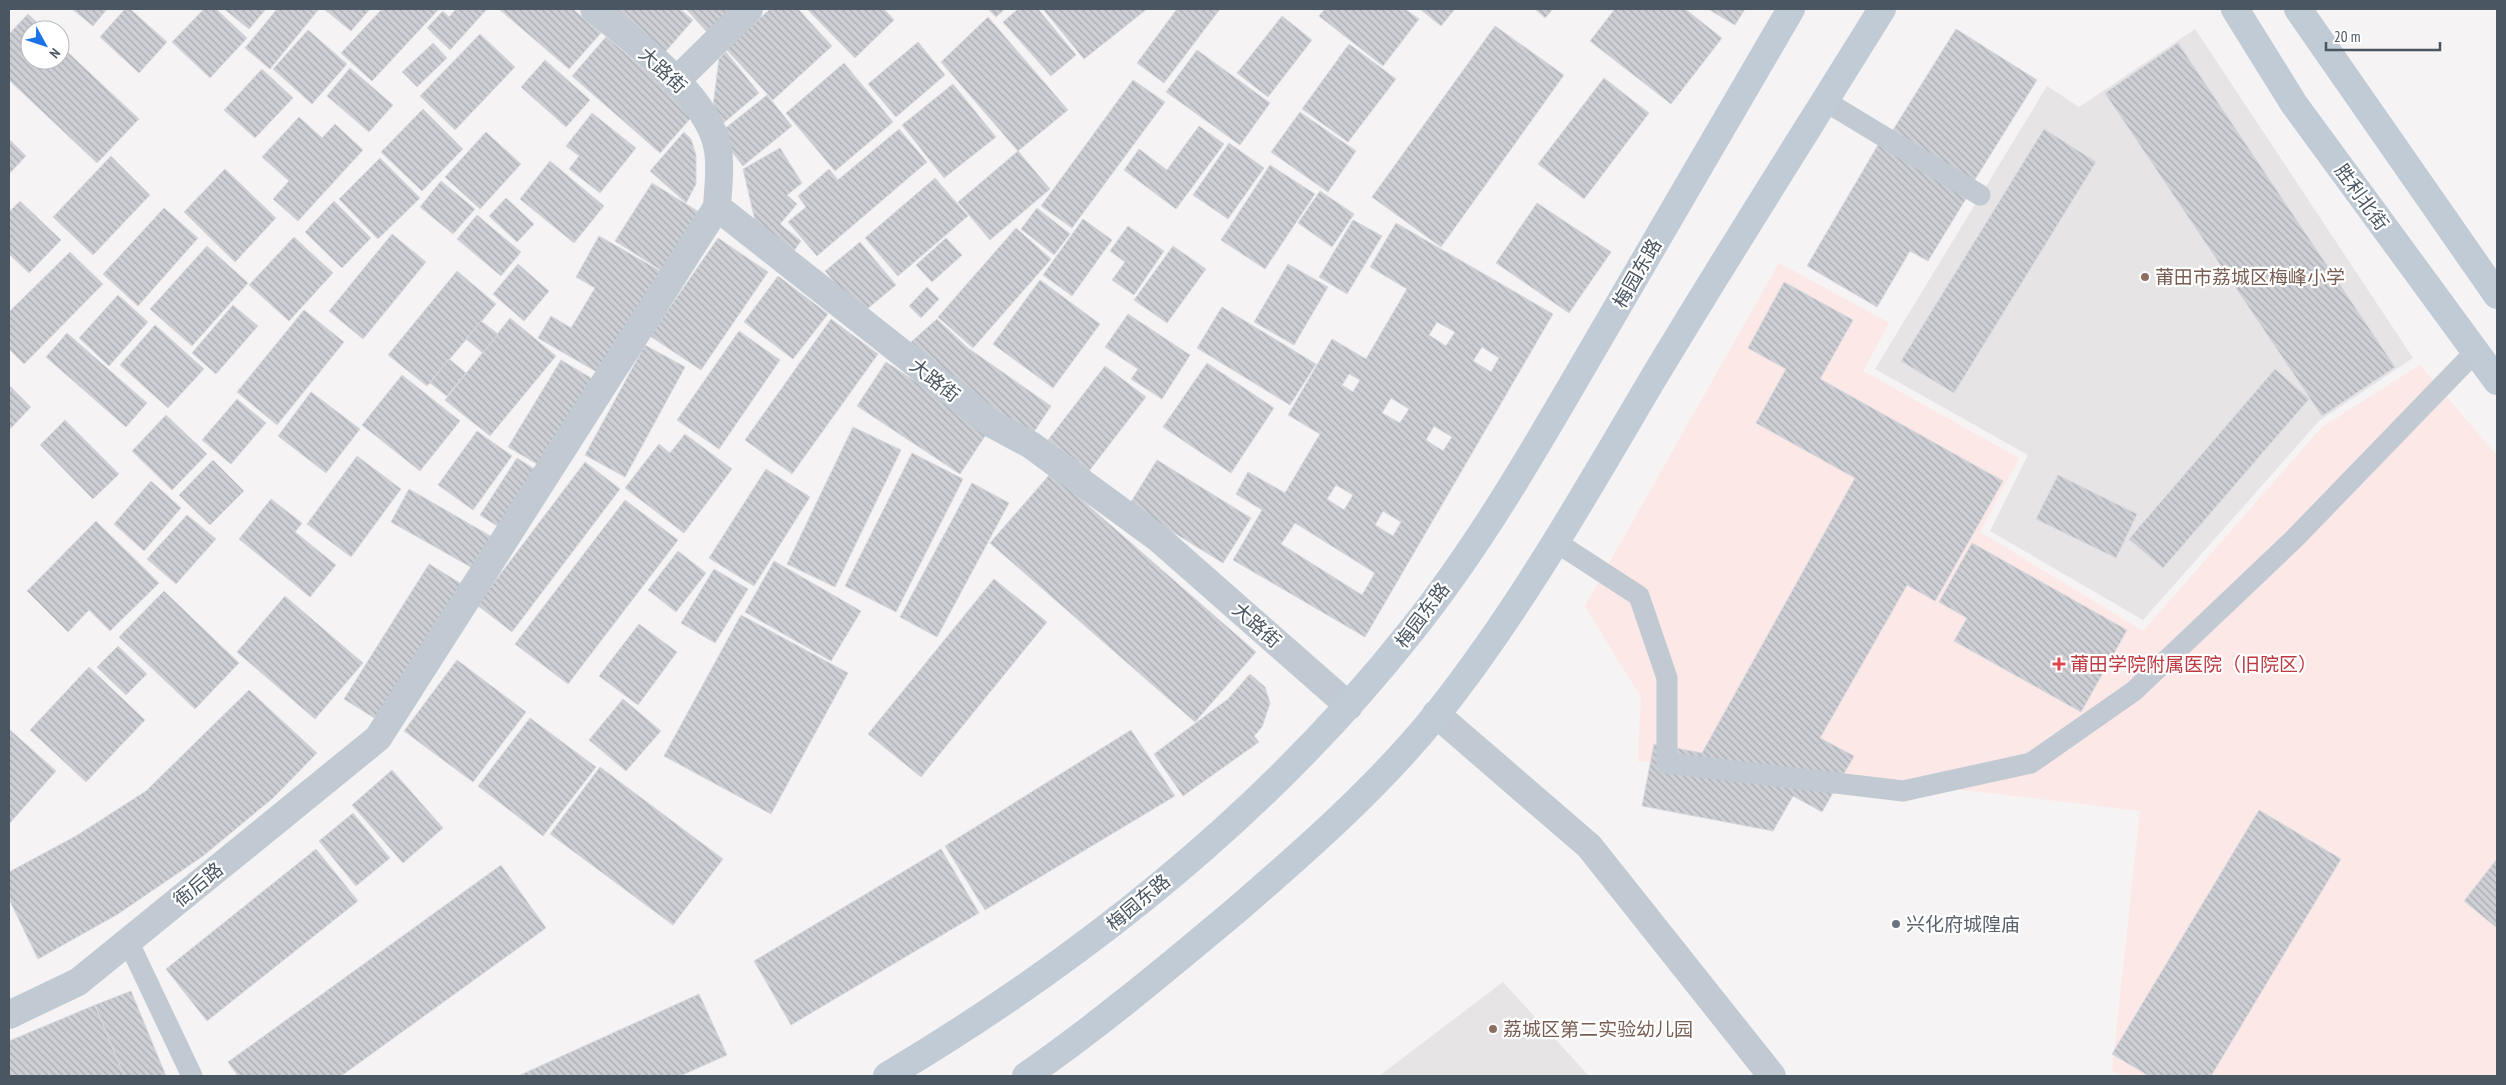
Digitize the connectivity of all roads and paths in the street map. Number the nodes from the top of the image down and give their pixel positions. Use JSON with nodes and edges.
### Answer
{"nodes":[{"id":1,"x":594,"y":9,"type":"edge"},
{"id":2,"x":749,"y":9,"type":"edge"},
{"id":3,"x":1791,"y":9,"type":"edge"},
{"id":4,"x":1882,"y":9,"type":"edge"},
{"id":5,"x":2236,"y":9,"type":"edge"},
{"id":6,"x":2298,"y":9,"type":"edge"},
{"id":7,"x":676,"y":80,"type":"junction"},
{"id":8,"x":1825,"y":101,"type":"junction"},
{"id":9,"x":1980,"y":195,"type":"dead end"},
{"id":10,"x":717,"y":207,"type":"junction"},
{"id":11,"x":2497,"y":296,"type":"edge"},
{"id":12,"x":2475,"y":352,"type":"junction"},
{"id":13,"x":2497,"y":381,"type":"edge"},
{"id":14,"x":1556,"y":542,"type":"junction"},
{"id":15,"x":1349,"y":706,"type":"junction"},
{"id":16,"x":1436,"y":714,"type":"junction"},
{"id":17,"x":128,"y":941,"type":"junction"},
{"id":18,"x":9,"y":1015,"type":"edge"},
{"id":19,"x":192,"y":1076,"type":"edge"},
{"id":20,"x":887,"y":1076,"type":"edge"},
{"id":21,"x":1026,"y":1076,"type":"edge"},
{"id":22,"x":1772,"y":1076,"type":"edge"}],
"edges":[{"from":1,"to":7,"type":"street","name":"大路街"},
{"from":2,"to":7,"type":"street"},
{"from":3,"to":15,"type":"main road","name":"梅园东路"},
{"from":4,"to":8,"type":"main road"},
{"from":5,"to":12,"type":"main road","name":"胜利北街"},
{"from":6,"to":11,"type":"main road"},
{"from":7,"to":10,"type":"street","name":"大路街"},
{"from":8,"to":9,"type":"lane"},
{"from":8,"to":14,"type":"main road"},
{"from":10,"to":15,"type":"street","name":"大路街"},
{"from":10,"to":17,"type":"street","name":"衙后路"},
{"from":12,"to":13,"type":"main road","name":"胜利北街"},
{"from":12,"to":14,"type":"lane"},
{"from":14,"to":16,"type":"main road"},
{"from":15,"to":20,"type":"main road","name":"梅园东路"},
{"from":16,"to":21,"type":"main road"},
{"from":16,"to":22,"type":"street"},
{"from":17,"to":18,"type":"street","name":"衙后路"},
{"from":17,"to":19,"type":"lane"}]}
